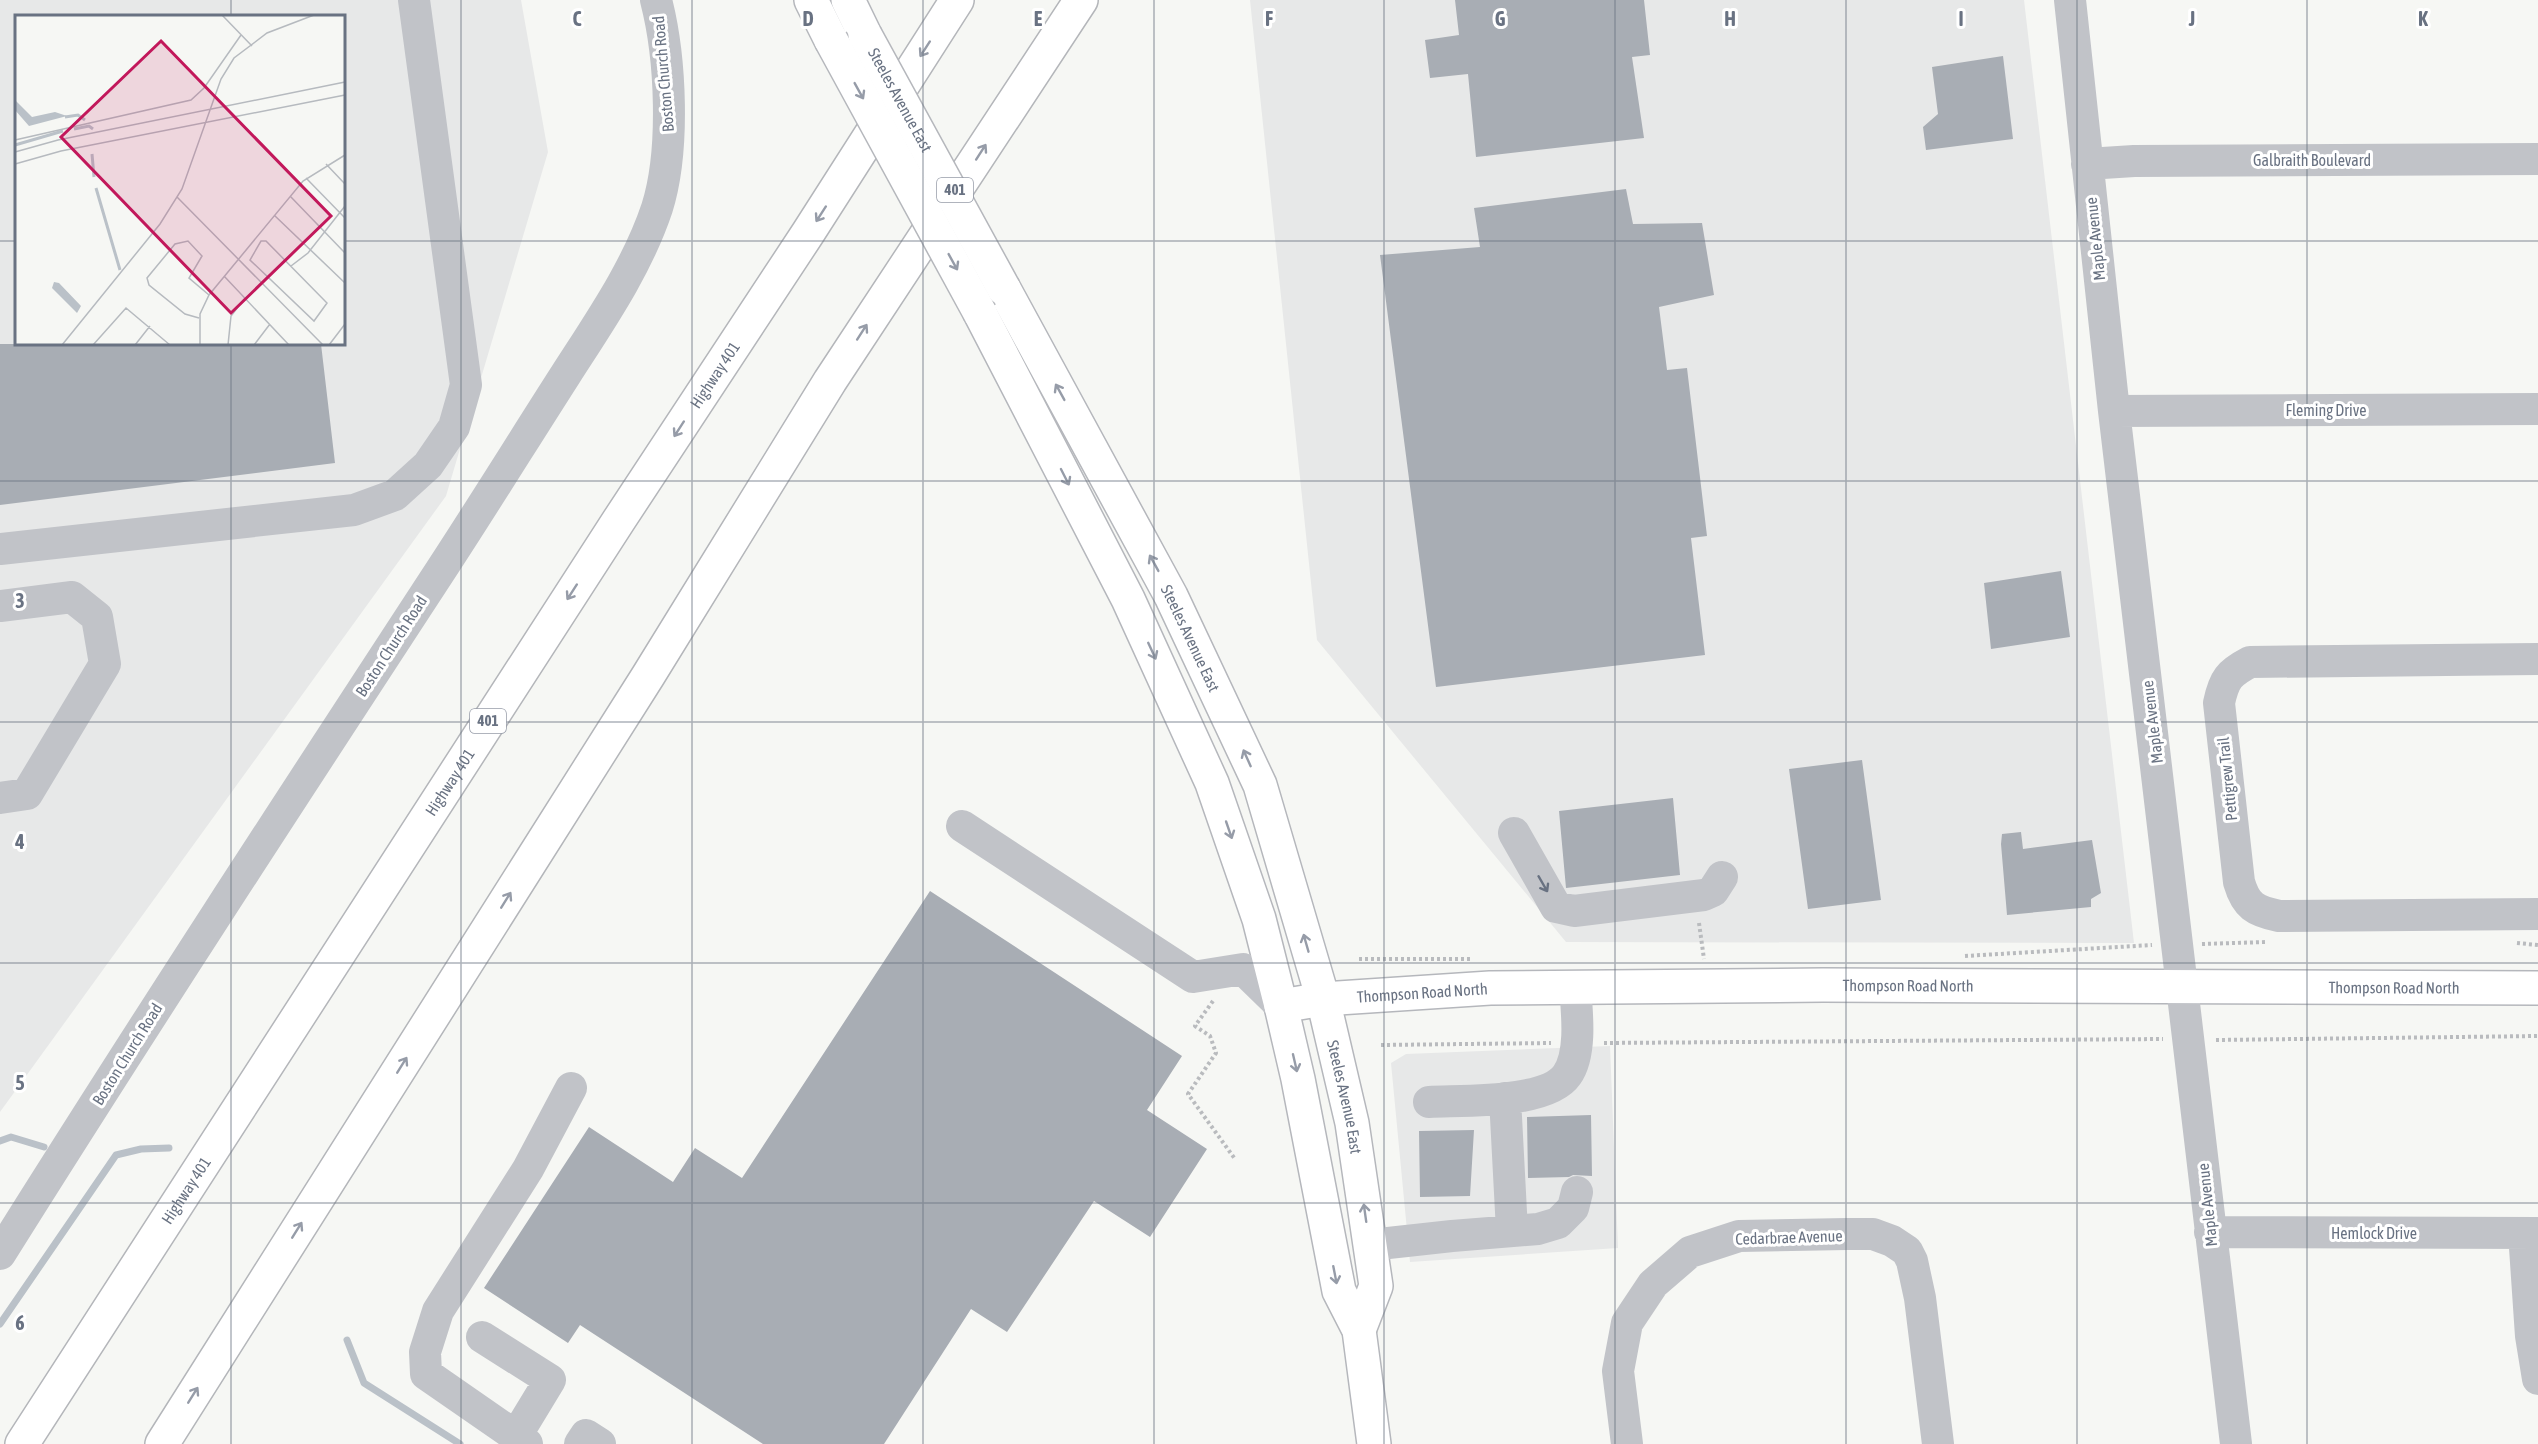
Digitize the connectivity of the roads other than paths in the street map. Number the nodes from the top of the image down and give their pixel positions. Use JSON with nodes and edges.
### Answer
{"nodes":[{"id":1,"x":414,"y":0,"type":"edge"},
{"id":2,"x":656,"y":0,"type":"edge"},
{"id":3,"x":811,"y":0,"type":"edge"},
{"id":4,"x":848,"y":0,"type":"edge"},
{"id":5,"x":957,"y":0,"type":"edge"},
{"id":6,"x":1081,"y":0,"type":"edge"},
{"id":7,"x":2070,"y":0,"type":"edge"},
{"id":8,"x":2538,"y":159,"type":"edge"},
{"id":9,"x":2087,"y":164,"type":"junction"},
{"id":10,"x":2538,"y":409,"type":"edge"},
{"id":11,"x":2114,"y":411,"type":"junction"},
{"id":12,"x":0,"y":549,"type":"edge"},
{"id":13,"x":0,"y":606,"type":"edge"},
{"id":14,"x":2538,"y":659,"type":"edge"},
{"id":15,"x":0,"y":798,"type":"edge"},
{"id":16,"x":962,"y":826,"type":"dead end"},
{"id":17,"x":1514,"y":833,"type":"dead end"},
{"id":18,"x":1722,"y":877,"type":"dead end"},
{"id":19,"x":2538,"y":914,"type":"edge"},
{"id":20,"x":2183,"y":986,"type":"junction"},
{"id":21,"x":1575,"y":987,"type":"junction"},
{"id":22,"x":2538,"y":988,"type":"edge"},
{"id":23,"x":1323,"y":999,"type":"junction"},
{"id":24,"x":1281,"y":1006,"type":"junction"},
{"id":25,"x":570,"y":1088,"type":"dead end"},
{"id":26,"x":1505,"y":1098,"type":"junction"},
{"id":27,"x":1429,"y":1102,"type":"dead end"},
{"id":28,"x":1577,"y":1192,"type":"dead end"},
{"id":29,"x":1512,"y":1231,"type":"junction"},
{"id":30,"x":2210,"y":1232,"type":"junction"},
{"id":31,"x":2531,"y":1233,"type":"edge"},
{"id":32,"x":1370,"y":1245,"type":"junction"},
{"id":33,"x":0,"y":1254,"type":"edge"},
{"id":34,"x":1359,"y":1330,"type":"junction"},
{"id":35,"x":482,"y":1337,"type":"dead end"},
{"id":36,"x":2538,"y":1379,"type":"edge"},
{"id":37,"x":521,"y":1440,"type":"edge"},
{"id":38,"x":22,"y":1444,"type":"edge"},
{"id":39,"x":162,"y":1444,"type":"edge"},
{"id":40,"x":580,"y":1444,"type":"edge"},
{"id":41,"x":600,"y":1444,"type":"edge"},
{"id":42,"x":1374,"y":1444,"type":"edge"},
{"id":43,"x":1627,"y":1444,"type":"edge"},
{"id":44,"x":1938,"y":1444,"type":"edge"},
{"id":45,"x":2236,"y":1444,"type":"edge"}],
"edges":[{"from":1,"to":12,"type":"street"},
{"from":2,"to":33,"type":"street","name":"Boston Church Road"},
{"from":3,"to":24,"type":"main road","name":"Steeles Avenue East","one_way":true,"bridge":true},
{"from":23,"to":4,"type":"main road","name":"Steeles Avenue East","one_way":true,"bridge":true},
{"from":5,"to":38,"type":"main road","name":"Highway 401","number":"401","one_way":true},
{"from":39,"to":6,"type":"main road","number":"401","one_way":true},
{"from":7,"to":9,"type":"street","name":"Maple Avenue"},
{"from":8,"to":9,"type":"street","name":"Galbraith Boulevard"},
{"from":9,"to":11,"type":"street","name":"Maple Avenue"},
{"from":10,"to":11,"type":"street","name":"Fleming Drive"},
{"from":11,"to":20,"type":"street","name":"Maple Avenue"},
{"from":13,"to":15,"type":"street"},
{"from":14,"to":19,"type":"street","name":"Pettigrew Trail"},
{"from":16,"to":24,"type":"street"},
{"from":17,"to":18,"type":"street","one_way":true},
{"from":20,"to":21,"type":"main road","name":"Thompson Road North"},
{"from":20,"to":22,"type":"main road","name":"Thompson Road North"},
{"from":20,"to":30,"type":"street","name":"Maple Avenue"},
{"from":21,"to":23,"type":"main road","name":"Thompson Road North"},
{"from":21,"to":26,"type":"street"},
{"from":23,"to":24,"type":"main road","name":"Thompson Road North"},
{"from":32,"to":23,"type":"main road","name":"Steeles Avenue East","one_way":true},
{"from":24,"to":34,"type":"main road","name":"Steeles Avenue East","one_way":true},
{"from":25,"to":37,"type":"street"},
{"from":26,"to":27,"type":"street"},
{"from":26,"to":29,"type":"street"},
{"from":28,"to":29,"type":"street"},
{"from":29,"to":32,"type":"street"},
{"from":30,"to":31,"type":"street","name":"Hemlock Drive"},
{"from":30,"to":45,"type":"street","name":"Maple Avenue"},
{"from":31,"to":36,"type":"street"},
{"from":32,"to":34,"type":"main road","name":"Steeles Avenue East"},
{"from":34,"to":42,"type":"main road","name":"Steeles Avenue East"},
{"from":35,"to":37,"type":"street"},
{"from":40,"to":41,"type":"street"},
{"from":43,"to":44,"type":"street","name":"Cedarbrae Avenue"}]}
